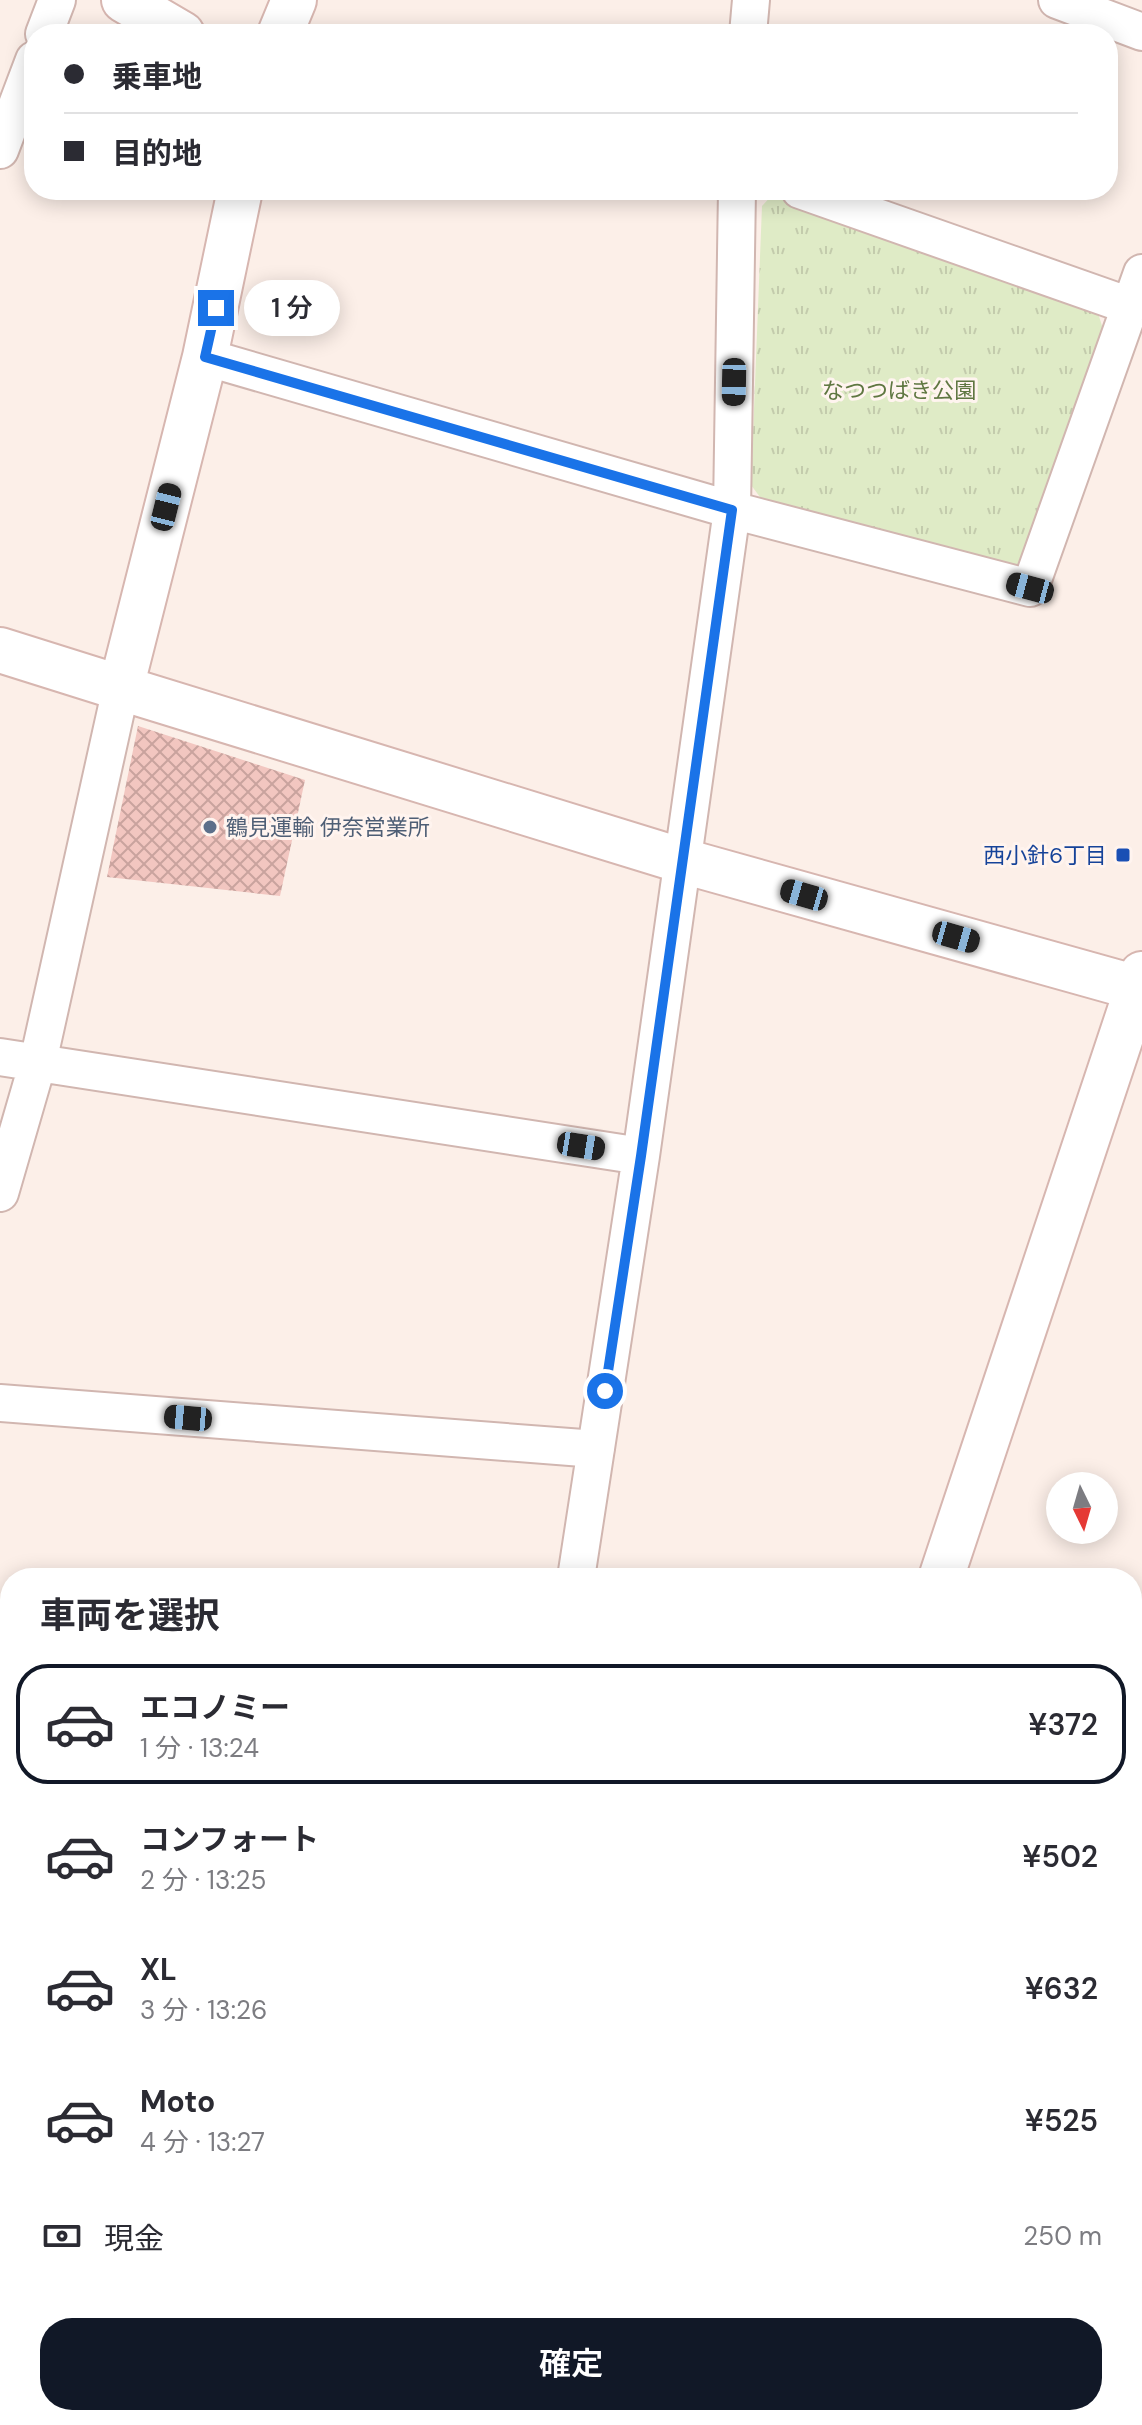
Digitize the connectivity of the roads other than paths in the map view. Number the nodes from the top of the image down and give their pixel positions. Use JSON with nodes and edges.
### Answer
{"nodes":[{"id":1,"x":57,"y":0,"type":"edge"},
{"id":2,"x":124,"y":0,"type":"edge"},
{"id":3,"x":294,"y":0,"type":"edge"},
{"id":4,"x":751,"y":0,"type":"edge"},
{"id":5,"x":1057,"y":0,"type":"edge"},
{"id":6,"x":48,"y":24,"type":"edge"},
{"id":7,"x":165,"y":24,"type":"edge"},
{"id":8,"x":284,"y":24,"type":"edge"},
{"id":9,"x":749,"y":24,"type":"edge"},
{"id":10,"x":1142,"y":32,"type":"edge"},
{"id":11,"x":24,"y":86,"type":"edge"},
{"id":12,"x":0,"y":148,"type":"edge"},
{"id":13,"x":238,"y":200,"type":"edge"},
{"id":14,"x":737,"y":200,"type":"edge"},
{"id":15,"x":834,"y":200,"type":"edge"},
{"id":16,"x":1136,"y":290,"type":"edge"},
{"id":17,"x":205,"y":357,"type":"junction"},
{"id":18,"x":732,"y":510,"type":"junction"},
{"id":19,"x":0,"y":650,"type":"edge"},
{"id":20,"x":121,"y":688,"type":"junction"},
{"id":21,"x":683,"y":861,"type":"junction"},
{"id":22,"x":1140,"y":984,"type":"edge"},
{"id":23,"x":0,"y":1057,"type":"edge"},
{"id":24,"x":38,"y":1062,"type":"junction"},
{"id":25,"x":641,"y":1156,"type":"junction"},
{"id":26,"x":0,"y":1193,"type":"edge"},
{"id":27,"x":0,"y":1403,"type":"edge"},
{"id":28,"x":596,"y":1449,"type":"junction"},
{"id":29,"x":578,"y":1568,"type":"edge"},
{"id":30,"x":944,"y":1568,"type":"edge"}],
"edges":[{"from":1,"to":6,"type":"street"},
{"from":2,"to":7,"type":"street"},
{"from":3,"to":8,"type":"street"},
{"from":4,"to":9,"type":"street"},
{"from":5,"to":10,"type":"street"},
{"from":11,"to":12,"type":"street"},
{"from":13,"to":17,"type":"street"},
{"from":14,"to":18,"type":"street"},
{"from":15,"to":16,"type":"street"},
{"from":16,"to":18,"type":"street"},
{"from":17,"to":18,"type":"street"},
{"from":17,"to":20,"type":"street"},
{"from":18,"to":21,"type":"street"},
{"from":19,"to":20,"type":"street"},
{"from":20,"to":21,"type":"street"},
{"from":20,"to":24,"type":"street"},
{"from":21,"to":22,"type":"street"},
{"from":21,"to":25,"type":"street"},
{"from":22,"to":30,"type":"street"},
{"from":23,"to":24,"type":"street"},
{"from":24,"to":25,"type":"street"},
{"from":24,"to":26,"type":"street"},
{"from":25,"to":28,"type":"street"},
{"from":27,"to":28,"type":"street"},
{"from":28,"to":29,"type":"street"}]}
